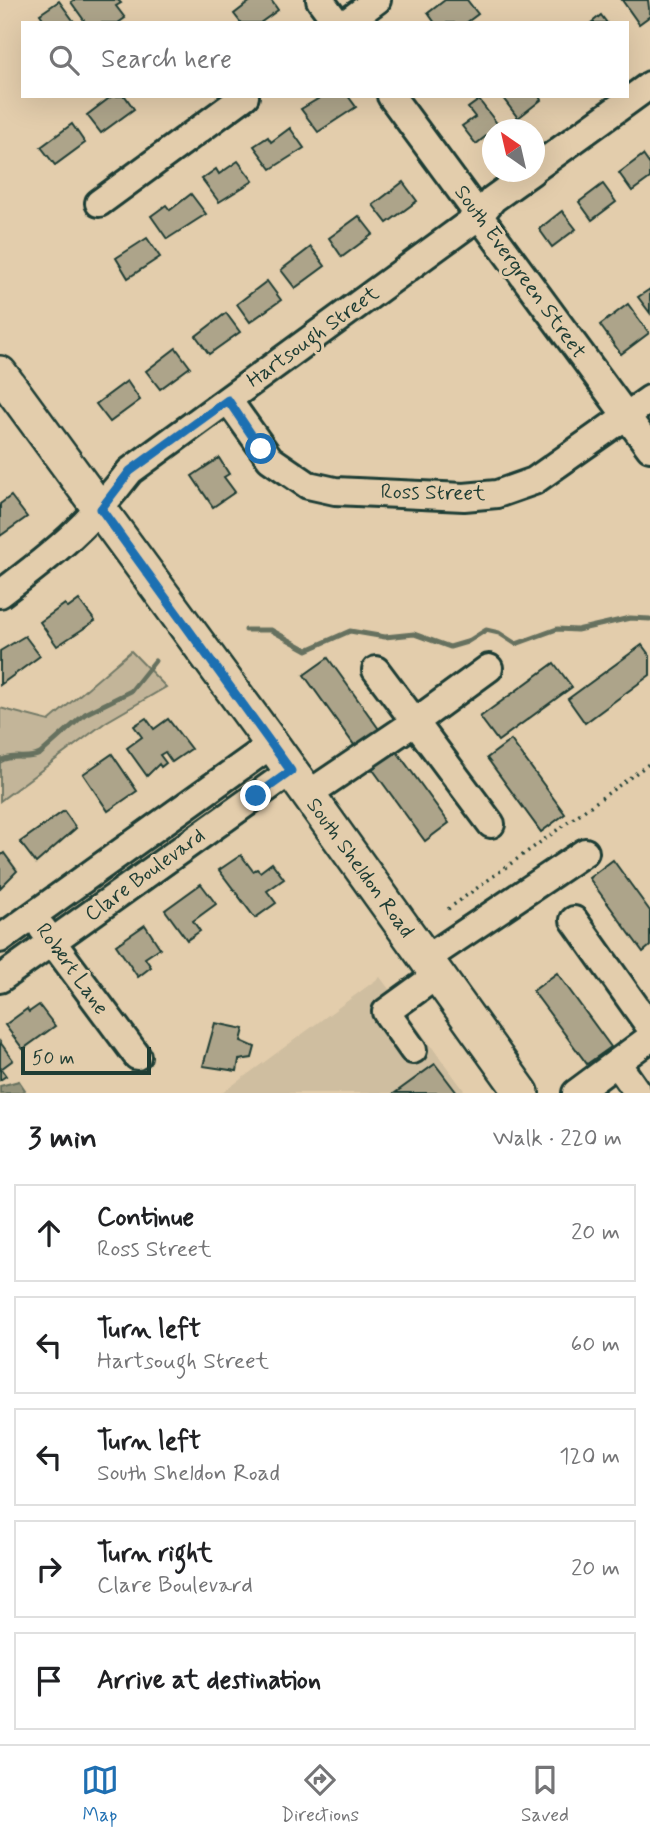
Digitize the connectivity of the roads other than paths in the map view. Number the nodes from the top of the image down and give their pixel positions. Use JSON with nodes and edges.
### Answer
{"nodes":[{"id":1,"x":320,"y":0,"type":"edge"},
{"id":2,"x":377,"y":0,"type":"edge"},
{"id":3,"x":336,"y":21,"type":"edge"},
{"id":4,"x":349,"y":21,"type":"edge"},
{"id":5,"x":650,"y":85,"type":"edge"},
{"id":6,"x":242,"y":98,"type":"edge"},
{"id":7,"x":392,"y":98,"type":"edge"},
{"id":8,"x":545,"y":161,"type":"edge"},
{"id":9,"x":516,"y":182,"type":"edge"},
{"id":10,"x":99,"y":203,"type":"dead end"},
{"id":11,"x":479,"y":216,"type":"junction"},
{"id":12,"x":0,"y":373,"type":"edge"},
{"id":13,"x":650,"y":399,"type":"edge"},
{"id":14,"x":228,"y":400,"type":"junction"},
{"id":15,"x":626,"y":416,"type":"junction"},
{"id":16,"x":650,"y":448,"type":"edge"},
{"id":17,"x":101,"y":509,"type":"junction"},
{"id":18,"x":0,"y":593,"type":"edge"},
{"id":19,"x":489,"y":668,"type":"dead end"},
{"id":20,"x":376,"y":670,"type":"dead end"},
{"id":21,"x":415,"y":722,"type":"junction"},
{"id":22,"x":290,"y":770,"type":"junction"},
{"id":23,"x":491,"y":824,"type":"dead end"},
{"id":24,"x":585,"y":852,"type":"dead end"},
{"id":25,"x":33,"y":915,"type":"junction"},
{"id":26,"x":574,"y":920,"type":"dead end"},
{"id":27,"x":0,"y":939,"type":"edge"},
{"id":28,"x":52,"y":941,"type":"junction"},
{"id":29,"x":431,"y":967,"type":"junction"},
{"id":30,"x":0,"y":979,"type":"edge"},
{"id":31,"x":650,"y":1027,"type":"edge"},
{"id":32,"x":650,"y":1038,"type":"edge"},
{"id":33,"x":413,"y":1050,"type":"dead end"},
{"id":34,"x":137,"y":1056,"type":"dead end"},
{"id":35,"x":617,"y":1063,"type":"junction"},
{"id":36,"x":522,"y":1093,"type":"edge"},
{"id":37,"x":576,"y":1093,"type":"edge"},
{"id":38,"x":638,"y":1093,"type":"edge"}],
"edges":[{"from":1,"to":3,"type":"street"},
{"from":2,"to":4,"type":"street"},
{"from":5,"to":8,"type":"street","name":"Hartsough Street"},
{"from":6,"to":10,"type":"street"},
{"from":7,"to":11,"type":"street","name":"South Evergreen Street"},
{"from":9,"to":11,"type":"street","name":"Hartsough Street"},
{"from":11,"to":14,"type":"street","name":"Hartsough Street"},
{"from":11,"to":15,"type":"street","name":"South Evergreen Street"},
{"from":12,"to":17,"type":"main road","name":"South Sheldon Road"},
{"from":13,"to":15,"type":"street","name":"Ross Street"},
{"from":14,"to":15,"type":"street","name":"Ross Street"},
{"from":14,"to":17,"type":"street","name":"Hartsough Street"},
{"from":15,"to":16,"type":"street","name":"South Evergreen Street"},
{"from":17,"to":18,"type":"street","name":"Hartsough Street"},
{"from":17,"to":22,"type":"main road","name":"South Sheldon Road"},
{"from":19,"to":21,"type":"street"},
{"from":20,"to":21,"type":"street"},
{"from":21,"to":22,"type":"street"},
{"from":21,"to":23,"type":"street"},
{"from":22,"to":25,"type":"street","name":"Clare Boulevard"},
{"from":22,"to":28,"type":"street","name":"Clare Boulevard"},
{"from":22,"to":29,"type":"main road","name":"South Sheldon Road"},
{"from":24,"to":29,"type":"street"},
{"from":25,"to":27,"type":"street","name":"Clare Boulevard"},
{"from":25,"to":28,"type":"street","name":"Robert Lane"},
{"from":26,"to":31,"type":"street"},
{"from":28,"to":30,"type":"street","name":"Clare Boulevard"},
{"from":28,"to":34,"type":"street","name":"Robert Lane"},
{"from":29,"to":33,"type":"street"},
{"from":29,"to":36,"type":"main road","name":"South Sheldon Road"},
{"from":32,"to":35,"type":"street"},
{"from":35,"to":37,"type":"street"},
{"from":35,"to":38,"type":"street"}]}
